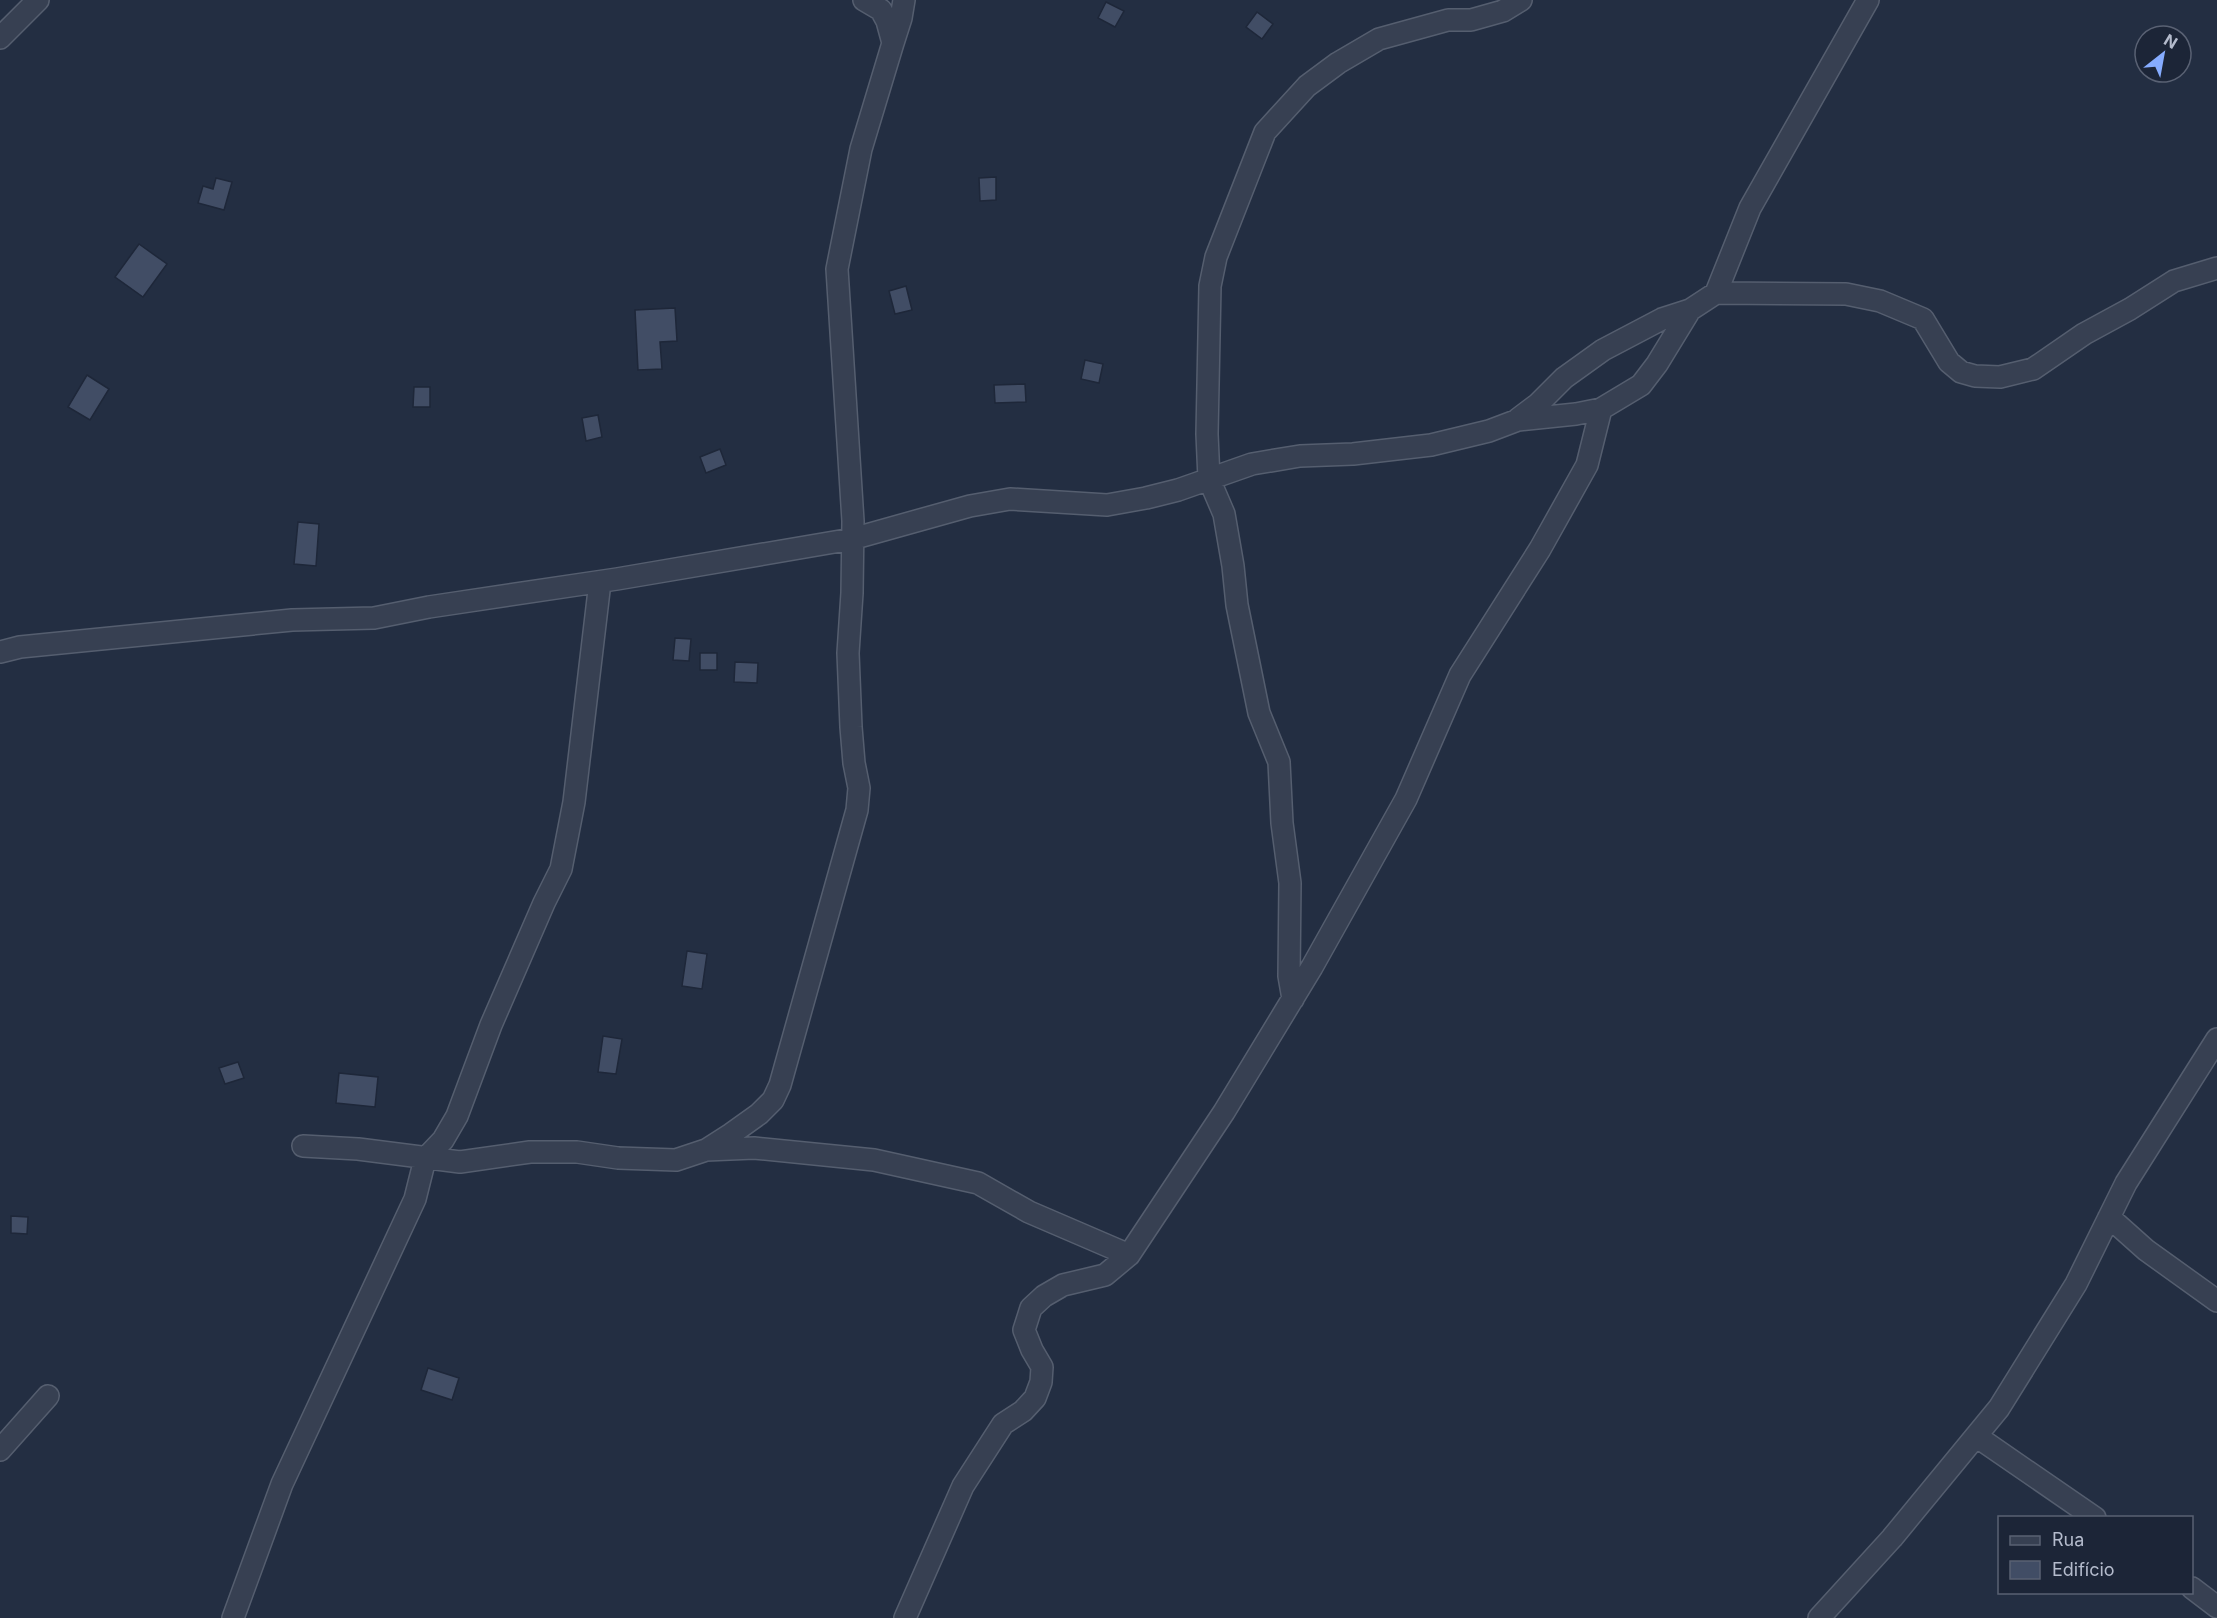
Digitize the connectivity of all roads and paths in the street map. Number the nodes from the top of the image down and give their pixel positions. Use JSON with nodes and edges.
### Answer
{"nodes":[{"id":1,"x":38,"y":0,"type":"edge"},
{"id":2,"x":864,"y":0,"type":"edge"},
{"id":3,"x":904,"y":0,"type":"edge"},
{"id":4,"x":1521,"y":0,"type":"edge"},
{"id":5,"x":1868,"y":0,"type":"edge"},
{"id":6,"x":0,"y":38,"type":"edge"},
{"id":7,"x":893,"y":43,"type":"junction"},
{"id":8,"x":2217,"y":268,"type":"edge"},
{"id":9,"x":1716,"y":293,"type":"junction"},
{"id":10,"x":1690,"y":310,"type":"junction"},
{"id":11,"x":1602,"y":409,"type":"junction"},
{"id":12,"x":1518,"y":420,"type":"junction"},
{"id":13,"x":1209,"y":479,"type":"junction"},
{"id":14,"x":852,"y":539,"type":"junction"},
{"id":15,"x":600,"y":582,"type":"junction"},
{"id":16,"x":0,"y":652,"type":"edge"},
{"id":17,"x":1293,"y":999,"type":"junction"},
{"id":18,"x":2217,"y":1039,"type":"edge"},
{"id":19,"x":303,"y":1146,"type":"dead end"},
{"id":20,"x":706,"y":1150,"type":"junction"},
{"id":21,"x":425,"y":1159,"type":"junction"},
{"id":22,"x":2109,"y":1217,"type":"junction"},
{"id":23,"x":1129,"y":1255,"type":"junction"},
{"id":24,"x":2217,"y":1301,"type":"edge"},
{"id":25,"x":48,"y":1396,"type":"dead end"},
{"id":26,"x":1976,"y":1436,"type":"junction"},
{"id":27,"x":0,"y":1450,"type":"edge"},
{"id":28,"x":2092,"y":1516,"type":"edge"},
{"id":29,"x":2193,"y":1589,"type":"edge"},
{"id":30,"x":2217,"y":1607,"type":"edge"},
{"id":31,"x":233,"y":1618,"type":"edge"},
{"id":32,"x":905,"y":1618,"type":"edge"},
{"id":33,"x":1819,"y":1618,"type":"edge"}],
"edges":[{"from":1,"to":6,"type":"street"},
{"from":2,"to":7,"type":"street"},
{"from":3,"to":7,"type":"street"},
{"from":4,"to":13,"type":"street"},
{"from":5,"to":9,"type":"street"},
{"from":7,"to":14,"type":"street"},
{"from":8,"to":9,"type":"street"},
{"from":9,"to":10,"type":"street"},
{"from":10,"to":11,"type":"street"},
{"from":10,"to":12,"type":"street"},
{"from":11,"to":12,"type":"street"},
{"from":11,"to":17,"type":"street"},
{"from":12,"to":13,"type":"street"},
{"from":13,"to":14,"type":"street"},
{"from":13,"to":17,"type":"street"},
{"from":14,"to":15,"type":"street"},
{"from":14,"to":20,"type":"street"},
{"from":15,"to":16,"type":"street"},
{"from":15,"to":21,"type":"street"},
{"from":17,"to":23,"type":"street"},
{"from":18,"to":22,"type":"street"},
{"from":19,"to":21,"type":"street"},
{"from":20,"to":21,"type":"street"},
{"from":20,"to":23,"type":"street"},
{"from":21,"to":31,"type":"street"},
{"from":22,"to":24,"type":"street"},
{"from":22,"to":26,"type":"street"},
{"from":23,"to":32,"type":"street"},
{"from":25,"to":27,"type":"street"},
{"from":26,"to":28,"type":"street"},
{"from":26,"to":33,"type":"street"},
{"from":29,"to":30,"type":"street"}]}
